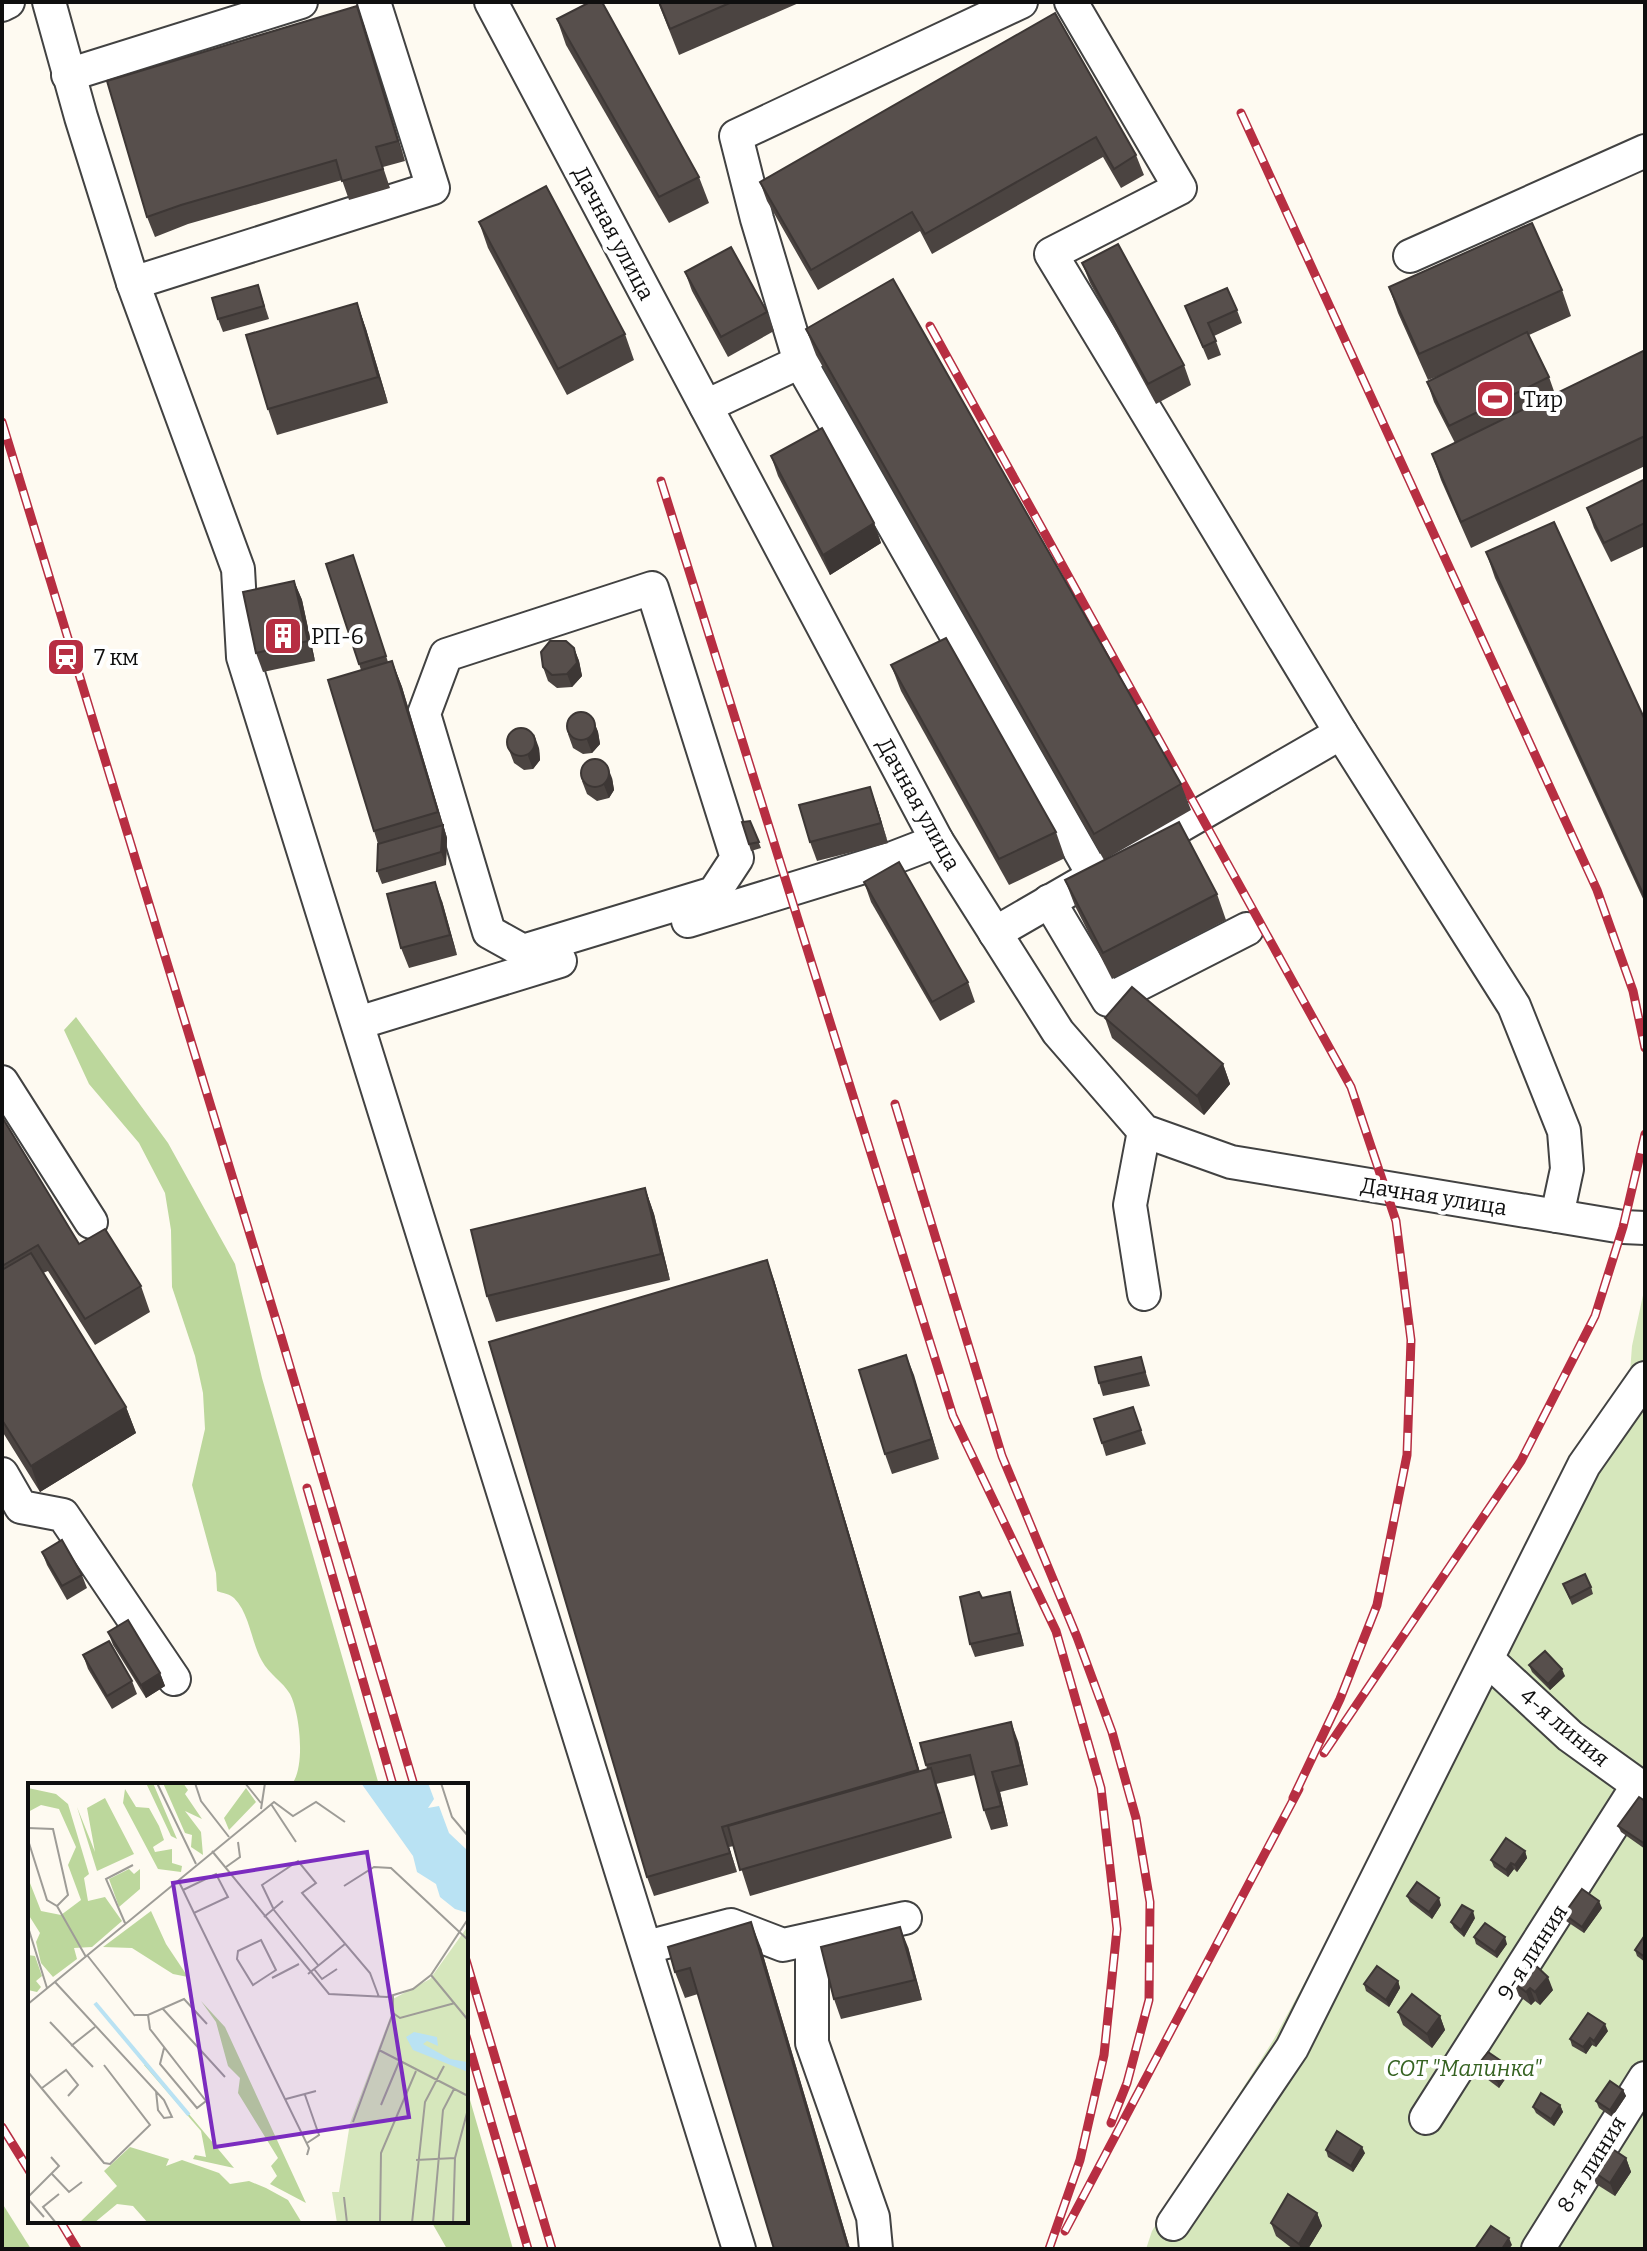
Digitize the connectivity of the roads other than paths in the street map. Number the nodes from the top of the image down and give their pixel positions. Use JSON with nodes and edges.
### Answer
{"nodes":[{"id":1,"x":8,"y":2,"type":"edge"},
{"id":2,"x":49,"y":2,"type":"edge"},
{"id":3,"x":301,"y":2,"type":"edge"},
{"id":4,"x":374,"y":2,"type":"edge"},
{"id":5,"x":491,"y":2,"type":"edge"},
{"id":6,"x":1021,"y":2,"type":"edge"},
{"id":7,"x":1071,"y":2,"type":"edge"},
{"id":8,"x":2,"y":5,"type":"edge"},
{"id":9,"x":68,"y":75,"type":"junction"},
{"id":10,"x":1645,"y":151,"type":"edge"},
{"id":11,"x":1410,"y":256,"type":"dead end"},
{"id":12,"x":133,"y":283,"type":"junction"},
{"id":13,"x":838,"y":335,"type":"edge"},
{"id":14,"x":800,"y":362,"type":"junction"},
{"id":15,"x":706,"y":406,"type":"junction"},
{"id":16,"x":1341,"y":733,"type":"junction"},
{"id":17,"x":937,"y":841,"type":"junction"},
{"id":18,"x":1094,"y":876,"type":"junction"},
{"id":19,"x":714,"y":893,"type":"joint"},
{"id":20,"x":1049,"y":901,"type":"junction"},
{"id":21,"x":1247,"y":929,"type":"dead end"},
{"id":22,"x":995,"y":933,"type":"junction"},
{"id":23,"x":358,"y":1023,"type":"junction"},
{"id":24,"x":2,"y":1082,"type":"edge"},
{"id":25,"x":1144,"y":1131,"type":"junction"},
{"id":26,"x":1557,"y":1216,"type":"junction"},
{"id":27,"x":91,"y":1222,"type":"dead end"},
{"id":28,"x":1645,"y":1228,"type":"edge"},
{"id":29,"x":1144,"y":1294,"type":"dead end"},
{"id":30,"x":1645,"y":1378,"type":"edge"},
{"id":31,"x":2,"y":1474,"type":"edge"},
{"id":32,"x":1488,"y":1660,"type":"junction"},
{"id":33,"x":174,"y":1679,"type":"dead end"},
{"id":34,"x":1642,"y":1788,"type":"edge"},
{"id":35,"x":905,"y":1918,"type":"dead end"},
{"id":36,"x":812,"y":1939,"type":"junction"},
{"id":37,"x":647,"y":1947,"type":"junction"},
{"id":38,"x":1645,"y":2078,"type":"edge"},
{"id":39,"x":1426,"y":2118,"type":"dead end"},
{"id":40,"x":1173,"y":2224,"type":"dead end"},
{"id":41,"x":739,"y":2249,"type":"edge"},
{"id":42,"x":876,"y":2249,"type":"edge"},
{"id":43,"x":1538,"y":2249,"type":"edge"}],
"edges":[{"from":1,"to":8,"type":"street"},
{"from":2,"to":9,"type":"street"},
{"from":3,"to":9,"type":"street"},
{"from":4,"to":12,"type":"street"},
{"from":5,"to":15,"type":"street","name":"Дачная улица"},
{"from":6,"to":14,"type":"street"},
{"from":7,"to":16,"type":"street"},
{"from":9,"to":12,"type":"street"},
{"from":10,"to":11,"type":"street"},
{"from":12,"to":23,"type":"street"},
{"from":13,"to":14,"type":"street"},
{"from":14,"to":15,"type":"street"},
{"from":14,"to":18,"type":"street"},
{"from":15,"to":17,"type":"street","name":"Дачная улица"},
{"from":16,"to":18,"type":"street"},
{"from":16,"to":26,"type":"street"},
{"from":17,"to":22,"type":"street","name":"Дачная улица"},
{"from":17,"to":23,"type":"street"},
{"from":18,"to":20,"type":"street"},
{"from":19,"to":19,"type":"street"},
{"from":20,"to":21,"type":"street"},
{"from":20,"to":22,"type":"street"},
{"from":22,"to":25,"type":"street","name":"Дачная улица"},
{"from":23,"to":37,"type":"street"},
{"from":24,"to":27,"type":"street"},
{"from":25,"to":26,"type":"street","name":"Дачная улица"},
{"from":25,"to":29,"type":"street"},
{"from":26,"to":28,"type":"street","name":"Дачная улица"},
{"from":30,"to":32,"type":"street"},
{"from":31,"to":33,"type":"street"},
{"from":32,"to":34,"type":"street","name":"4-я линия"},
{"from":32,"to":40,"type":"street"},
{"from":34,"to":39,"type":"street","name":"9-я линия"},
{"from":35,"to":36,"type":"street"},
{"from":36,"to":37,"type":"street"},
{"from":36,"to":42,"type":"street"},
{"from":37,"to":41,"type":"street"},
{"from":38,"to":43,"type":"street","name":"8-я линия"}]}
